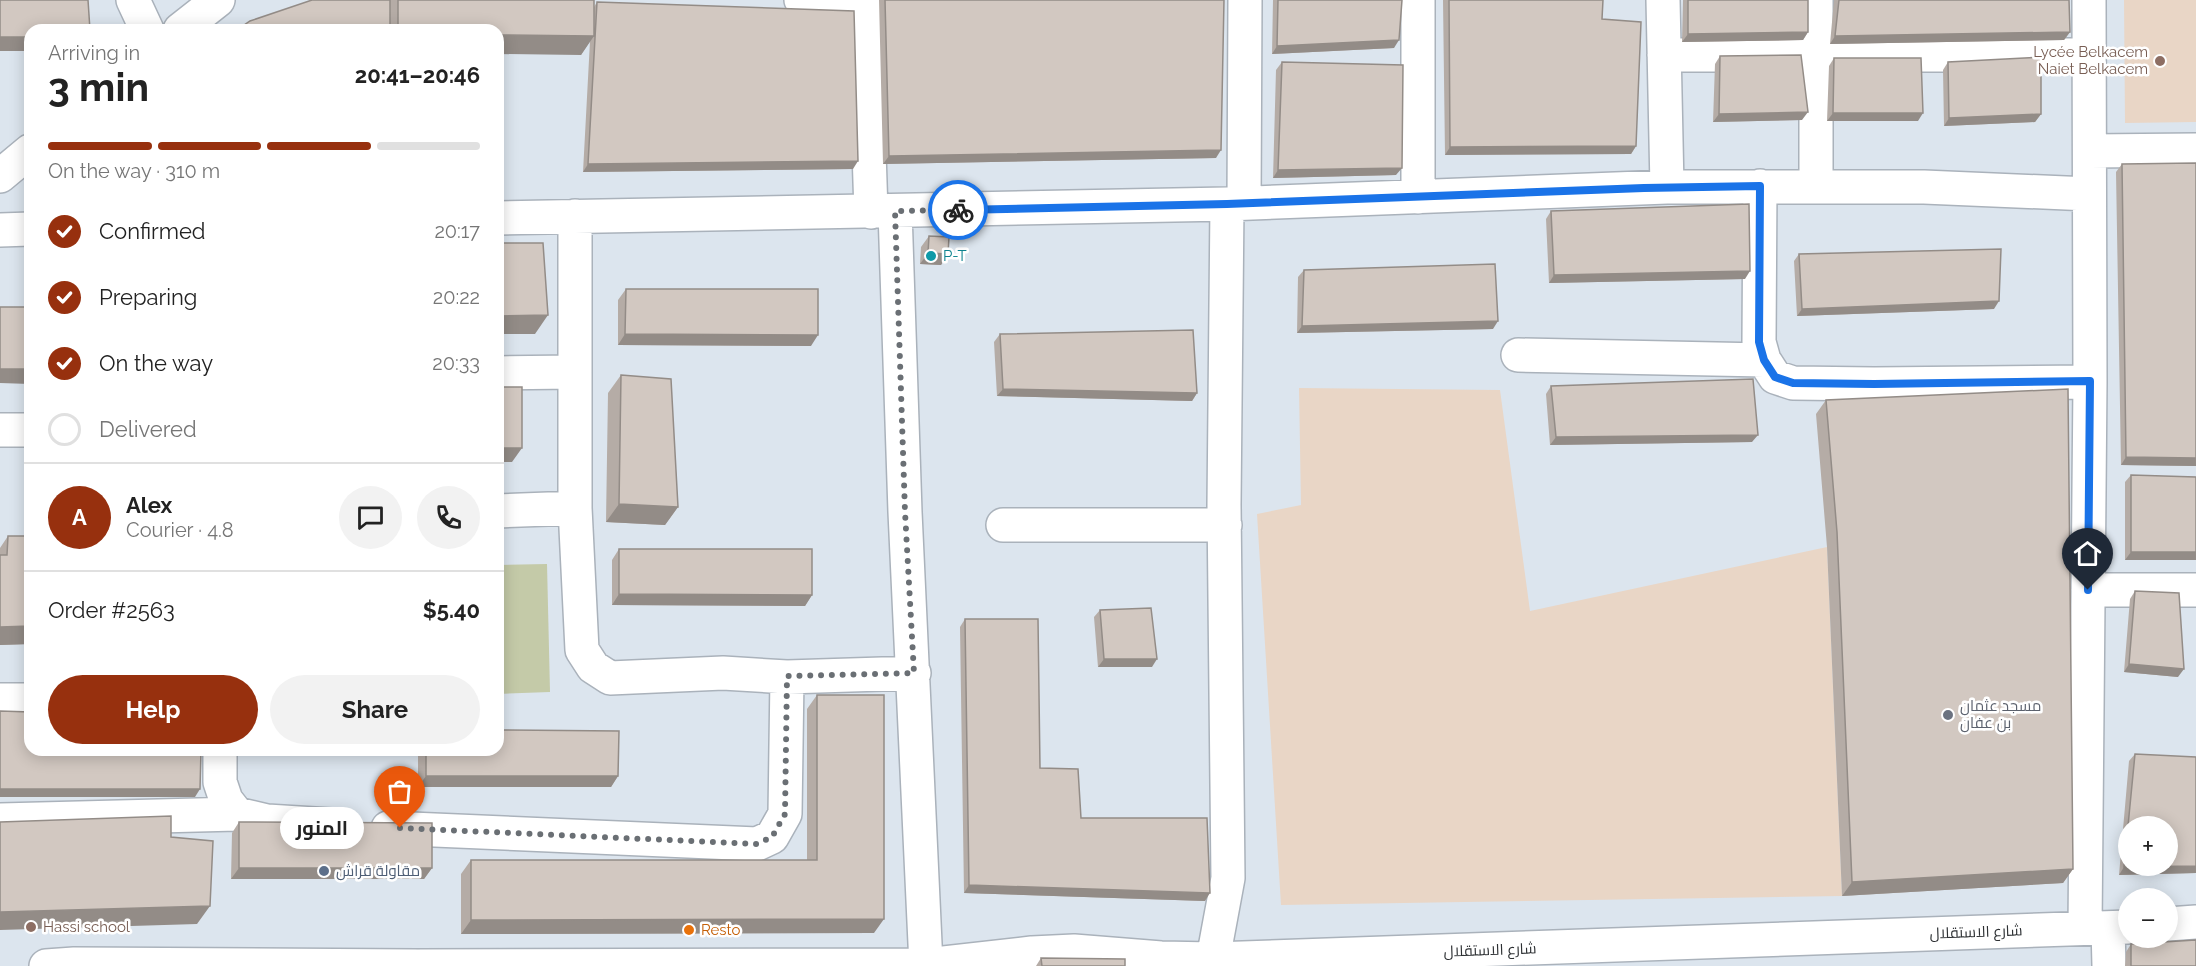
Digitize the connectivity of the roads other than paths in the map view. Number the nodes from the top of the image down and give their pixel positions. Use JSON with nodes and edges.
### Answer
{"nodes":[{"id":1,"x":133,"y":0,"type":"edge"},
{"id":2,"x":801,"y":0,"type":"edge"},
{"id":3,"x":1245,"y":0,"type":"edge"},
{"id":4,"x":1418,"y":0,"type":"edge"},
{"id":5,"x":1663,"y":0,"type":"edge"},
{"id":6,"x":1816,"y":0,"type":"edge"},
{"id":7,"x":2089,"y":0,"type":"edge"},
{"id":8,"x":216,"y":1,"type":"edge"},
{"id":9,"x":864,"y":1,"type":"edge"},
{"id":10,"x":144,"y":24,"type":"edge"},
{"id":11,"x":187,"y":24,"type":"edge"},
{"id":12,"x":1664,"y":55,"type":"junction"},
{"id":13,"x":1817,"y":55,"type":"junction"},
{"id":14,"x":2089,"y":55,"type":"junction"},
{"id":15,"x":2196,"y":150,"type":"edge"},
{"id":16,"x":2090,"y":151,"type":"junction"},
{"id":17,"x":1760,"y":186,"type":"junction"},
{"id":18,"x":1816,"y":186,"type":"junction"},
{"id":19,"x":1666,"y":188,"type":"junction"},
{"id":20,"x":2089,"y":194,"type":"junction"},
{"id":21,"x":1418,"y":197,"type":"junction"},
{"id":22,"x":1236,"y":204,"type":"junction"},
{"id":23,"x":883,"y":211,"type":"junction"},
{"id":24,"x":575,"y":216,"type":"junction"},
{"id":25,"x":504,"y":218,"type":"edge"},
{"id":26,"x":24,"y":229,"type":"edge"},
{"id":27,"x":0,"y":230,"type":"edge"},
{"id":28,"x":1518,"y":355,"type":"dead end"},
{"id":29,"x":1764,"y":360,"type":"junction"},
{"id":30,"x":575,"y":372,"type":"junction"},
{"id":31,"x":504,"y":373,"type":"edge"},
{"id":32,"x":2090,"y":381,"type":"junction"},
{"id":33,"x":0,"y":429,"type":"edge"},
{"id":34,"x":24,"y":430,"type":"edge"},
{"id":35,"x":575,"y":508,"type":"junction"},
{"id":36,"x":504,"y":511,"type":"edge"},
{"id":37,"x":1003,"y":525,"type":"dead end"},
{"id":38,"x":1225,"y":525,"type":"junction"},
{"id":39,"x":2088,"y":590,"type":"junction"},
{"id":40,"x":2196,"y":590,"type":"edge"},
{"id":41,"x":914,"y":673,"type":"junction"},
{"id":42,"x":787,"y":676,"type":"junction"},
{"id":43,"x":0,"y":700,"type":"edge"},
{"id":44,"x":24,"y":700,"type":"edge"},
{"id":45,"x":220,"y":756,"type":"edge"},
{"id":46,"x":237,"y":814,"type":"junction"},
{"id":47,"x":0,"y":820,"type":"edge"},
{"id":48,"x":2196,"y":922,"type":"edge"},
{"id":49,"x":2178,"y":923,"type":"edge"},
{"id":50,"x":2107,"y":928,"type":"edge"},
{"id":51,"x":1213,"y":959,"type":"junction"},
{"id":52,"x":1339,"y":961,"type":"edge"},
{"id":53,"x":1161,"y":962,"type":"edge"},
{"id":54,"x":926,"y":965,"type":"edge"},
{"id":55,"x":46,"y":966,"type":"edge"},
{"id":56,"x":418,"y":966,"type":"edge"},
{"id":57,"x":2109,"y":966,"type":"edge"}],
"edges":[{"from":1,"to":10,"type":"street"},
{"from":2,"to":9,"type":"street"},
{"from":3,"to":22,"type":"street"},
{"from":4,"to":21,"type":"street"},
{"from":5,"to":12,"type":"street"},
{"from":6,"to":13,"type":"street"},
{"from":7,"to":14,"type":"street"},
{"from":8,"to":11,"type":"street"},
{"from":9,"to":23,"type":"street"},
{"from":12,"to":13,"type":"street"},
{"from":12,"to":19,"type":"street"},
{"from":13,"to":14,"type":"street"},
{"from":13,"to":18,"type":"street"},
{"from":14,"to":16,"type":"street"},
{"from":15,"to":16,"type":"street"},
{"from":16,"to":20,"type":"street"},
{"from":17,"to":18,"type":"street"},
{"from":17,"to":19,"type":"street"},
{"from":17,"to":29,"type":"street"},
{"from":18,"to":20,"type":"street"},
{"from":19,"to":21,"type":"street"},
{"from":20,"to":32,"type":"street"},
{"from":21,"to":22,"type":"street"},
{"from":22,"to":23,"type":"street"},
{"from":22,"to":38,"type":"street"},
{"from":23,"to":24,"type":"street"},
{"from":23,"to":41,"type":"street"},
{"from":24,"to":25,"type":"street"},
{"from":24,"to":30,"type":"street"},
{"from":26,"to":27,"type":"street"},
{"from":28,"to":29,"type":"street"},
{"from":29,"to":32,"type":"street"},
{"from":30,"to":31,"type":"street"},
{"from":30,"to":35,"type":"street"},
{"from":32,"to":39,"type":"street"},
{"from":33,"to":34,"type":"street"},
{"from":35,"to":36,"type":"street"},
{"from":35,"to":42,"type":"street"},
{"from":37,"to":38,"type":"street"},
{"from":38,"to":51,"type":"street"},
{"from":39,"to":40,"type":"street"},
{"from":39,"to":50,"type":"street"},
{"from":41,"to":42,"type":"street"},
{"from":41,"to":54,"type":"street"},
{"from":42,"to":46,"type":"street"},
{"from":43,"to":44,"type":"street"},
{"from":45,"to":46,"type":"street"},
{"from":46,"to":47,"type":"street"},
{"from":48,"to":49,"type":"street"},
{"from":50,"to":52,"type":"street","name":"شارع الاستقلال"},
{"from":50,"to":57,"type":"street"},
{"from":51,"to":52,"type":"street","name":"شارع الاستقلال"},
{"from":51,"to":53,"type":"street","name":"شارع الاستقلال"},
{"from":53,"to":54,"type":"street","name":"شارع الاستقلال"},
{"from":54,"to":56,"type":"street","name":"شارع الاستقلال"},
{"from":55,"to":56,"type":"street","name":"شارع الاستقلال"}]}
